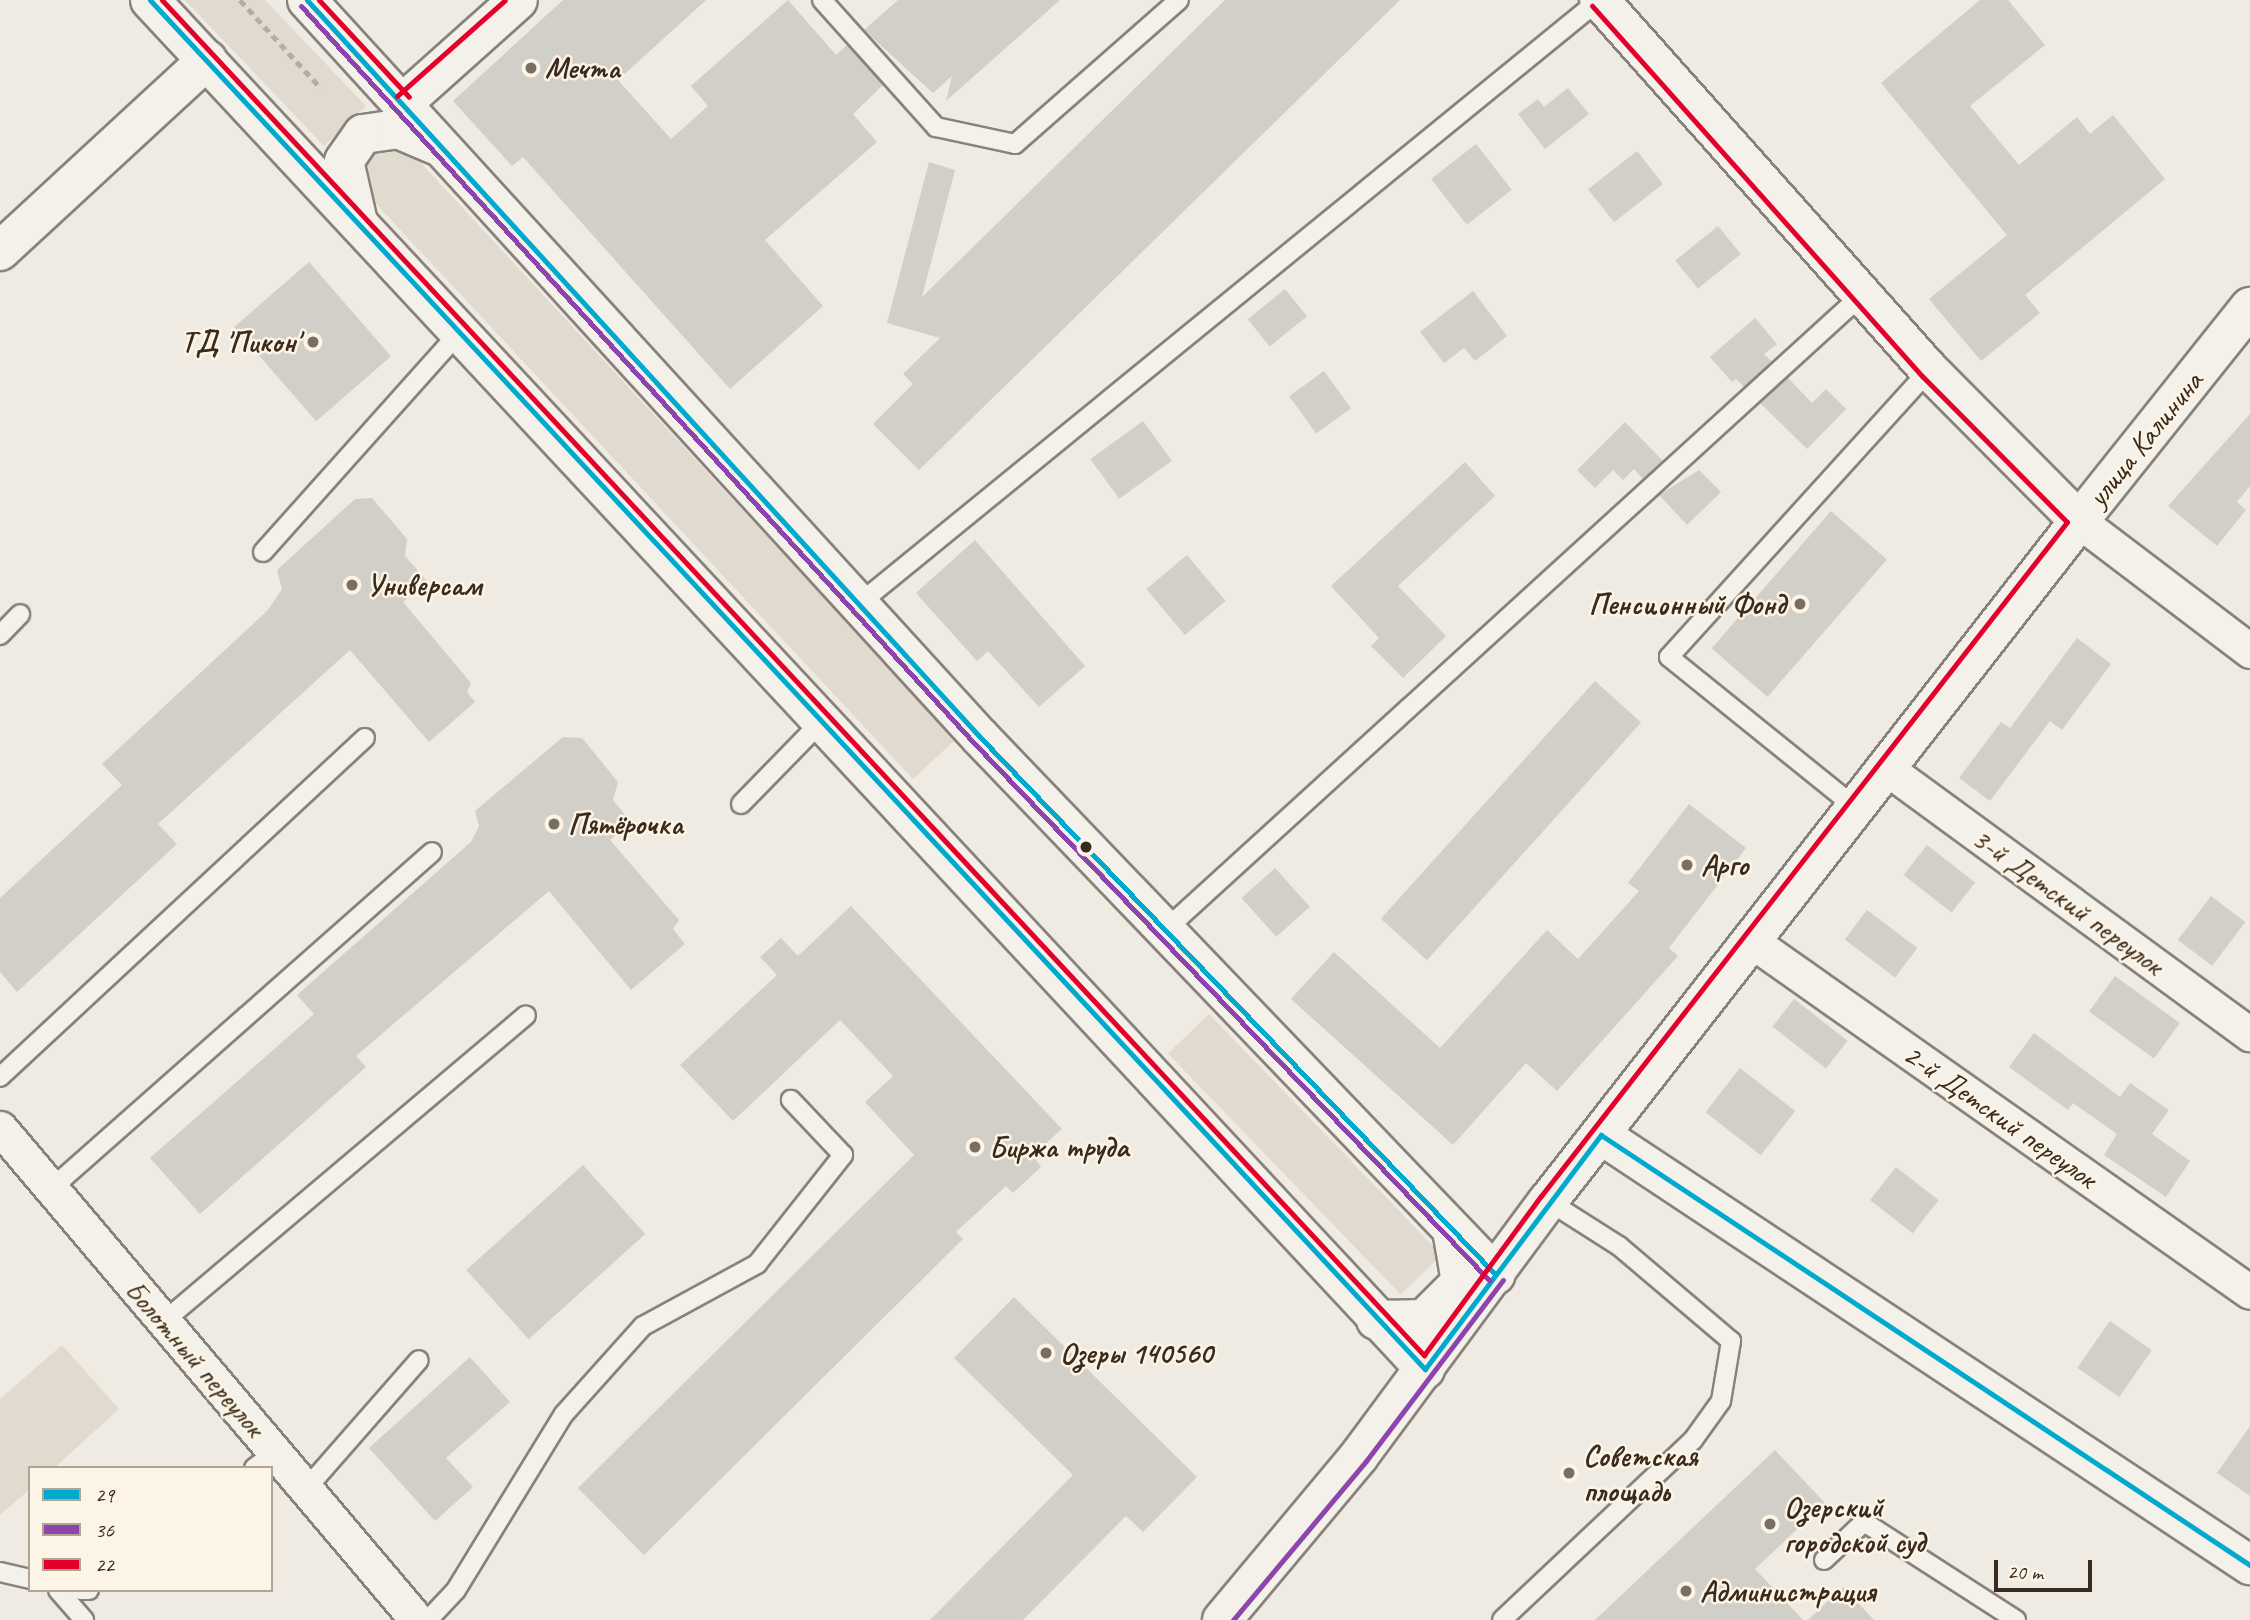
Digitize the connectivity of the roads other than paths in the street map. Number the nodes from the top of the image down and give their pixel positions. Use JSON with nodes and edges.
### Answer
{"nodes":[{"id":1,"x":150,"y":0,"type":"edge"},
{"id":2,"x":307,"y":0,"type":"edge"},
{"id":3,"x":518,"y":0,"type":"edge"},
{"id":4,"x":822,"y":0,"type":"edge"},
{"id":5,"x":1179,"y":0,"type":"edge"},
{"id":6,"x":1599,"y":0,"type":"edge"},
{"id":7,"x":207,"y":60,"type":"junction"},
{"id":8,"x":403,"y":103,"type":"junction"},
{"id":9,"x":446,"y":149,"type":"junction"},
{"id":10,"x":359,"y":223,"type":"junction"},
{"id":11,"x":0,"y":251,"type":"edge"},
{"id":12,"x":1864,"y":293,"type":"junction"},
{"id":13,"x":2250,"y":307,"type":"edge"},
{"id":14,"x":460,"y":332,"type":"junction"},
{"id":15,"x":1929,"y":370,"type":"junction"},
{"id":16,"x":2079,"y":521,"type":"junction"},
{"id":17,"x":263,"y":552,"type":"dead end"},
{"id":18,"x":860,"y":603,"type":"junction"},
{"id":19,"x":20,"y":614,"type":"dead end"},
{"id":20,"x":0,"y":635,"type":"edge"},
{"id":21,"x":2250,"y":651,"type":"edge"},
{"id":22,"x":824,"y":719,"type":"junction"},
{"id":23,"x":365,"y":738,"type":"dead end"},
{"id":24,"x":1886,"y":768,"type":"junction"},
{"id":25,"x":741,"y":804,"type":"dead end"},
{"id":26,"x":1855,"y":807,"type":"junction"},
{"id":27,"x":432,"y":852,"type":"dead end"},
{"id":28,"x":1163,"y":932,"type":"junction"},
{"id":29,"x":1749,"y":940,"type":"junction"},
{"id":30,"x":526,"y":1015,"type":"dead end"},
{"id":31,"x":2250,"y":1034,"type":"edge"},
{"id":32,"x":0,"y":1077,"type":"edge"},
{"id":33,"x":790,"y":1100,"type":"dead end"},
{"id":34,"x":0,"y":1128,"type":"edge"},
{"id":35,"x":1601,"y":1135,"type":"junction"},
{"id":36,"x":52,"y":1188,"type":"junction"},
{"id":37,"x":1548,"y":1201,"type":"junction"},
{"id":38,"x":1452,"y":1230,"type":"junction"},
{"id":39,"x":1496,"y":1275,"type":"junction"},
{"id":40,"x":2250,"y":1292,"type":"edge"},
{"id":41,"x":1376,"y":1320,"type":"junction"},
{"id":42,"x":163,"y":1322,"type":"junction"},
{"id":43,"x":419,"y":1360,"type":"dead end"},
{"id":44,"x":1425,"y":1369,"type":"junction"},
{"id":45,"x":265,"y":1460,"type":"edge"},
{"id":46,"x":306,"y":1489,"type":"junction"},
{"id":47,"x":1824,"y":1560,"type":"dead end"},
{"id":48,"x":2250,"y":1564,"type":"edge"},
{"id":49,"x":0,"y":1572,"type":"edge"},
{"id":50,"x":28,"y":1579,"type":"edge"},
{"id":51,"x":60,"y":1592,"type":"edge"},
{"id":52,"x":84,"y":1620,"type":"edge"},
{"id":53,"x":417,"y":1620,"type":"edge"},
{"id":54,"x":428,"y":1620,"type":"edge"},
{"id":55,"x":1222,"y":1620,"type":"edge"},
{"id":56,"x":1502,"y":1620,"type":"edge"},
{"id":57,"x":2016,"y":1620,"type":"edge"}],
"edges":[{"from":1,"to":7,"type":"main road"},
{"from":2,"to":8,"type":"main road"},
{"from":3,"to":8,"type":"main road"},
{"from":4,"to":5,"type":"lane"},
{"from":6,"to":12,"type":"main road"},
{"from":6,"to":18,"type":"lane"},
{"from":7,"to":10,"type":"main road"},
{"from":7,"to":11,"type":"main road"},
{"from":8,"to":9,"type":"main road"},
{"from":9,"to":10,"type":"main road"},
{"from":9,"to":18,"type":"main road"},
{"from":10,"to":14,"type":"main road"},
{"from":12,"to":15,"type":"main road"},
{"from":12,"to":28,"type":"lane"},
{"from":13,"to":16,"type":"main road","name":"улица Калинина"},
{"from":14,"to":17,"type":"lane"},
{"from":14,"to":22,"type":"main road"},
{"from":15,"to":16,"type":"main road"},
{"from":15,"to":26,"type":"lane"},
{"from":16,"to":21,"type":"street"},
{"from":16,"to":24,"type":"main road","name":"улица Калинина"},
{"from":18,"to":28,"type":"main road"},
{"from":19,"to":20,"type":"lane"},
{"from":22,"to":25,"type":"lane"},
{"from":22,"to":41,"type":"main road"},
{"from":23,"to":32,"type":"lane"},
{"from":24,"to":26,"type":"main road","name":"улица Калинина"},
{"from":24,"to":31,"type":"street","name":"3-й Детский переулок"},
{"from":26,"to":29,"type":"main road","name":"улица Калинина"},
{"from":27,"to":36,"type":"lane"},
{"from":28,"to":38,"type":"main road"},
{"from":29,"to":35,"type":"main road","name":"улица Калинина"},
{"from":29,"to":40,"type":"street","name":"2-й Детский переулок"},
{"from":30,"to":42,"type":"lane"},
{"from":33,"to":54,"type":"lane"},
{"from":34,"to":36,"type":"street","name":"Болотный переулок"},
{"from":35,"to":37,"type":"main road"},
{"from":35,"to":48,"type":"main road"},
{"from":36,"to":42,"type":"street","name":"Болотный переулок"},
{"from":37,"to":39,"type":"main road"},
{"from":37,"to":56,"type":"lane"},
{"from":38,"to":39,"type":"main road"},
{"from":38,"to":41,"type":"main road"},
{"from":39,"to":44,"type":"main road"},
{"from":41,"to":44,"type":"main road"},
{"from":42,"to":45,"type":"street","name":"Болотный переулок"},
{"from":43,"to":46,"type":"lane"},
{"from":44,"to":55,"type":"main road"},
{"from":45,"to":46,"type":"street","name":"Болотный переулок"},
{"from":46,"to":53,"type":"street","name":"Болотный переулок"},
{"from":47,"to":57,"type":"lane"},
{"from":49,"to":50,"type":"lane"},
{"from":51,"to":52,"type":"lane"}]}
